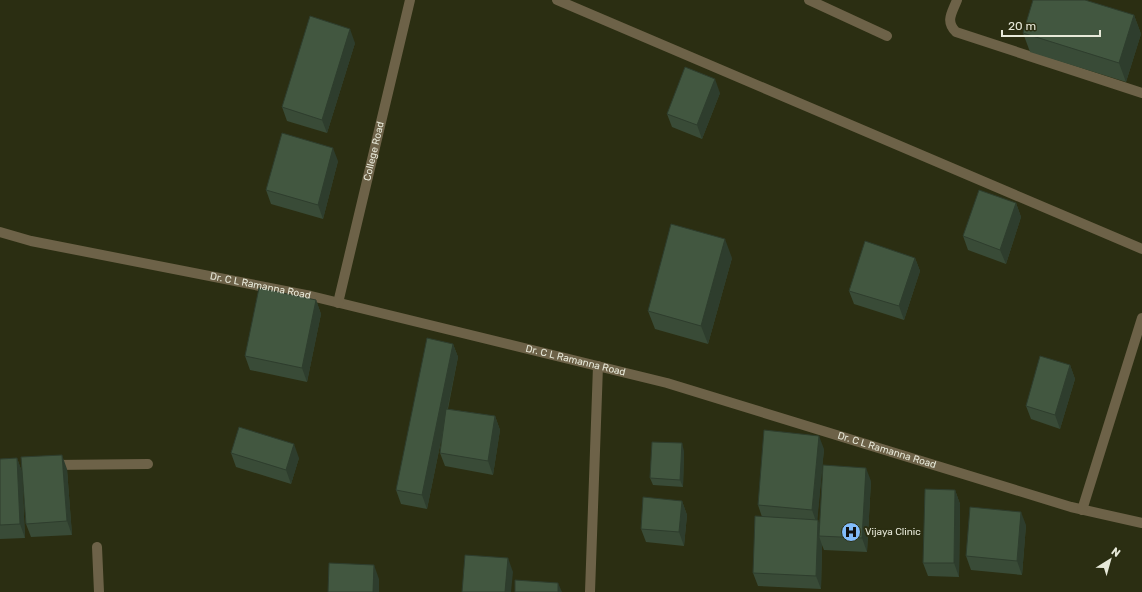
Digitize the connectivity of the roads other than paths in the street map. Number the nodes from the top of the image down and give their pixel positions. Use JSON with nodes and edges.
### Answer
{"nodes":[{"id":1,"x":410,"y":0,"type":"edge"},
{"id":2,"x":557,"y":0,"type":"edge"},
{"id":3,"x":809,"y":0,"type":"edge"},
{"id":4,"x":957,"y":0,"type":"edge"},
{"id":5,"x":887,"y":36,"type":"dead end"},
{"id":6,"x":1142,"y":93,"type":"edge"},
{"id":7,"x":0,"y":232,"type":"edge"},
{"id":8,"x":1142,"y":249,"type":"edge"},
{"id":9,"x":338,"y":303,"type":"junction"},
{"id":10,"x":1142,"y":318,"type":"edge"},
{"id":11,"x":598,"y":366,"type":"junction"},
{"id":12,"x":148,"y":464,"type":"dead end"},
{"id":13,"x":47,"y":465,"type":"edge"},
{"id":14,"x":1082,"y":510,"type":"junction"},
{"id":15,"x":1142,"y":523,"type":"edge"},
{"id":16,"x":97,"y":547,"type":"dead end"},
{"id":17,"x":99,"y":592,"type":"edge"},
{"id":18,"x":590,"y":592,"type":"edge"}],
"edges":[{"from":1,"to":9,"type":"street","name":"College Road"},
{"from":2,"to":8,"type":"street"},
{"from":3,"to":5,"type":"street"},
{"from":4,"to":6,"type":"street"},
{"from":7,"to":9,"type":"street","name":"Dr. C L Ramanna Road"},
{"from":9,"to":11,"type":"street","name":"Dr. C L Ramanna Road"},
{"from":10,"to":14,"type":"street"},
{"from":11,"to":14,"type":"street","name":"Dr. C L Ramanna Road"},
{"from":11,"to":18,"type":"street"},
{"from":12,"to":13,"type":"street"},
{"from":14,"to":15,"type":"street","name":"Dr. C L Ramanna Road"},
{"from":16,"to":17,"type":"street"}]}
